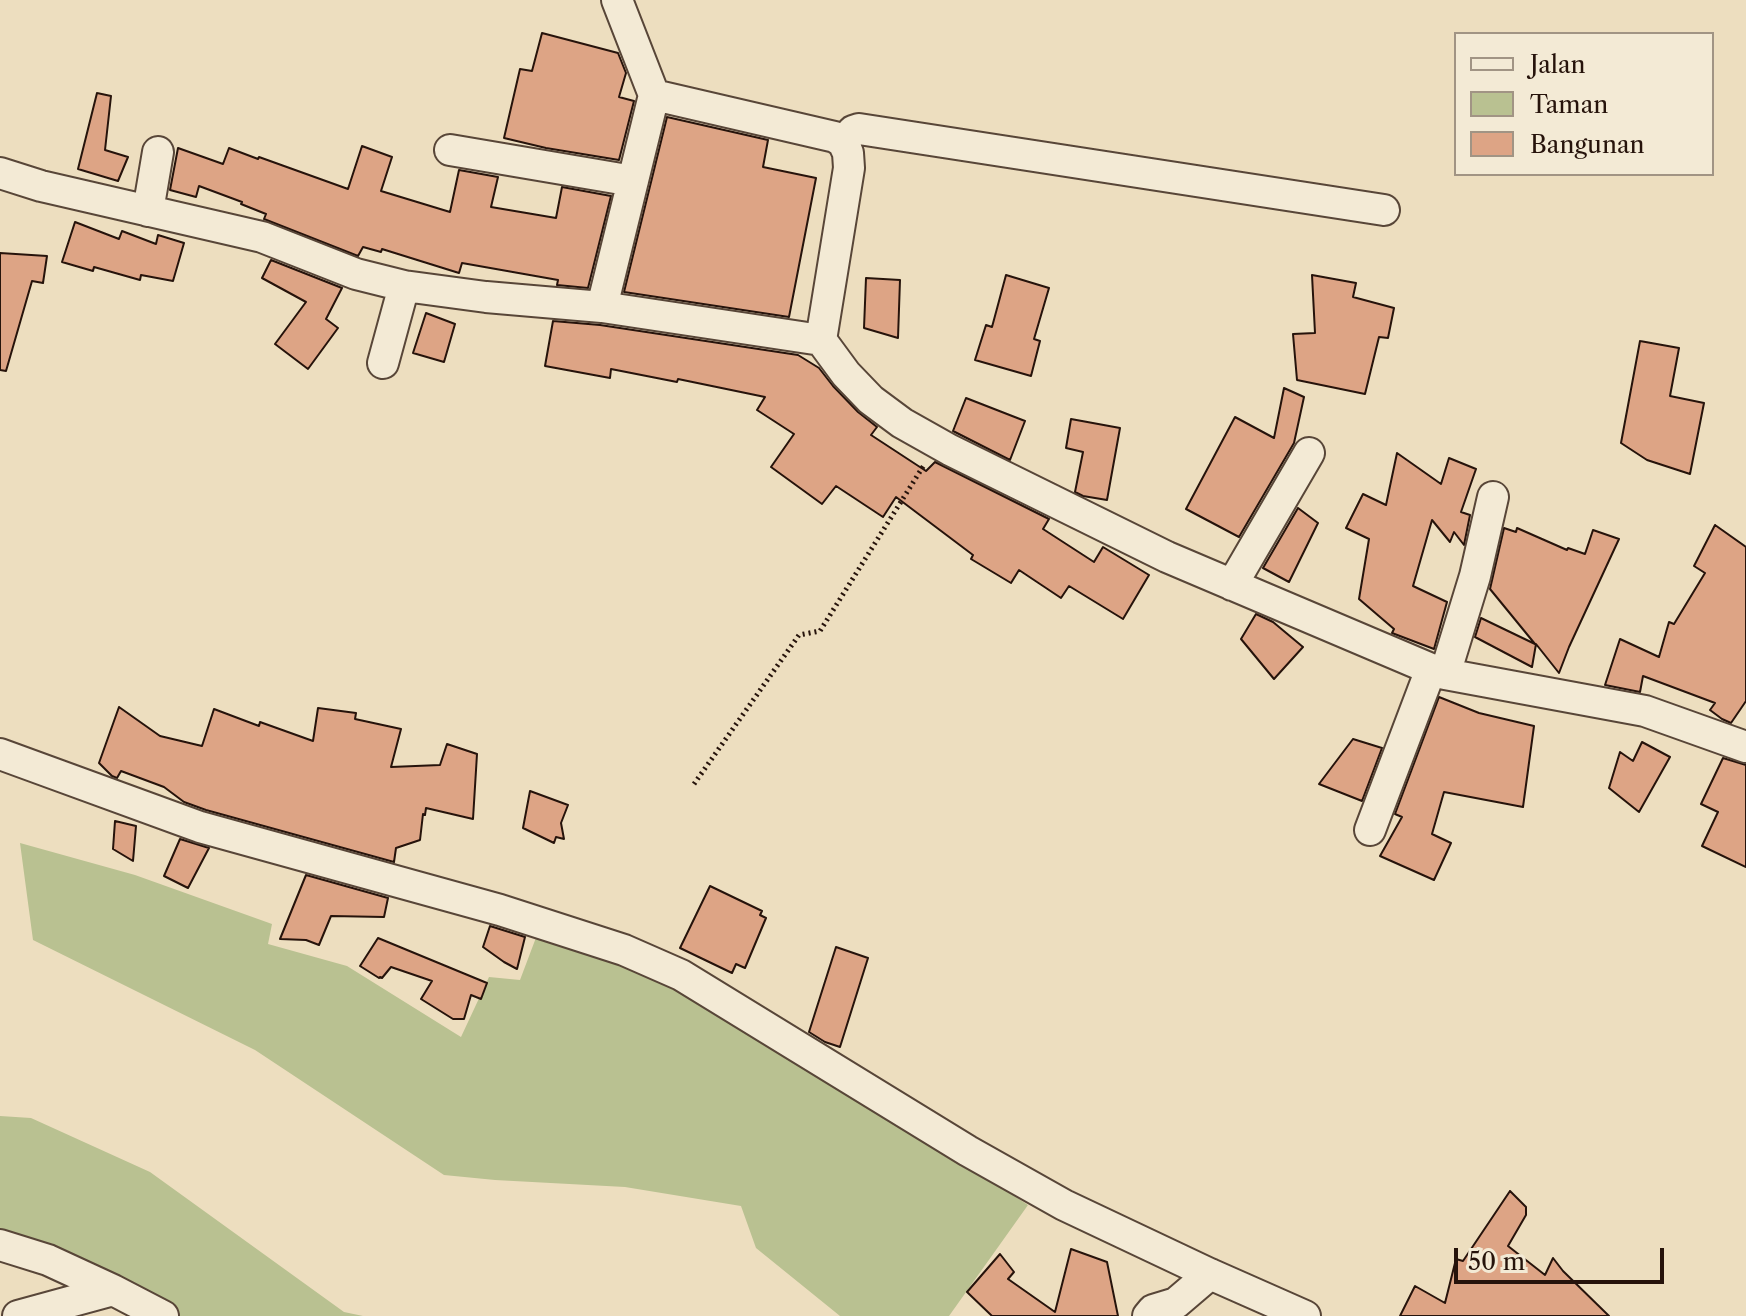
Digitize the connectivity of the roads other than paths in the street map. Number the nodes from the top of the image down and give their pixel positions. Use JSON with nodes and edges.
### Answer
{"nodes":[{"id":1,"x":617,"y":0,"type":"edge"},
{"id":2,"x":654,"y":95,"type":"junction"},
{"id":3,"x":843,"y":142,"type":"junction"},
{"id":4,"x":450,"y":150,"type":"dead end"},
{"id":5,"x":158,"y":152,"type":"dead end"},
{"id":6,"x":0,"y":173,"type":"edge"},
{"id":7,"x":633,"y":181,"type":"junction"},
{"id":8,"x":1384,"y":210,"type":"dead end"},
{"id":9,"x":148,"y":211,"type":"junction"},
{"id":10,"x":404,"y":286,"type":"junction"},
{"id":11,"x":602,"y":307,"type":"junction"},
{"id":12,"x":821,"y":340,"type":"junction"},
{"id":13,"x":383,"y":363,"type":"dead end"},
{"id":14,"x":1309,"y":453,"type":"dead end"},
{"id":15,"x":1493,"y":497,"type":"dead end"},
{"id":16,"x":1232,"y":585,"type":"junction"},
{"id":17,"x":1438,"y":671,"type":"junction"},
{"id":18,"x":1746,"y":747,"type":"edge"},
{"id":19,"x":0,"y":754,"type":"edge"},
{"id":20,"x":1370,"y":830,"type":"dead end"},
{"id":21,"x":0,"y":1245,"type":"edge"},
{"id":22,"x":1210,"y":1274,"type":"junction"},
{"id":23,"x":113,"y":1290,"type":"junction"},
{"id":24,"x":18,"y":1316,"type":"edge"},
{"id":25,"x":163,"y":1316,"type":"edge"},
{"id":26,"x":1148,"y":1316,"type":"edge"},
{"id":27,"x":1305,"y":1316,"type":"edge"}],
"edges":[{"from":1,"to":2,"type":"street"},
{"from":2,"to":3,"type":"street"},
{"from":2,"to":7,"type":"street"},
{"from":3,"to":8,"type":"street"},
{"from":3,"to":12,"type":"street"},
{"from":4,"to":7,"type":"street"},
{"from":5,"to":9,"type":"street"},
{"from":6,"to":9,"type":"street"},
{"from":7,"to":11,"type":"street"},
{"from":9,"to":10,"type":"street"},
{"from":10,"to":11,"type":"street"},
{"from":10,"to":13,"type":"street"},
{"from":11,"to":12,"type":"street"},
{"from":12,"to":16,"type":"street"},
{"from":14,"to":16,"type":"street"},
{"from":15,"to":17,"type":"street"},
{"from":16,"to":17,"type":"street"},
{"from":17,"to":18,"type":"street"},
{"from":17,"to":20,"type":"street"},
{"from":19,"to":22,"type":"street"},
{"from":21,"to":23,"type":"street"},
{"from":22,"to":26,"type":"street"},
{"from":22,"to":27,"type":"street"},
{"from":23,"to":24,"type":"street"},
{"from":23,"to":25,"type":"street"}]}
